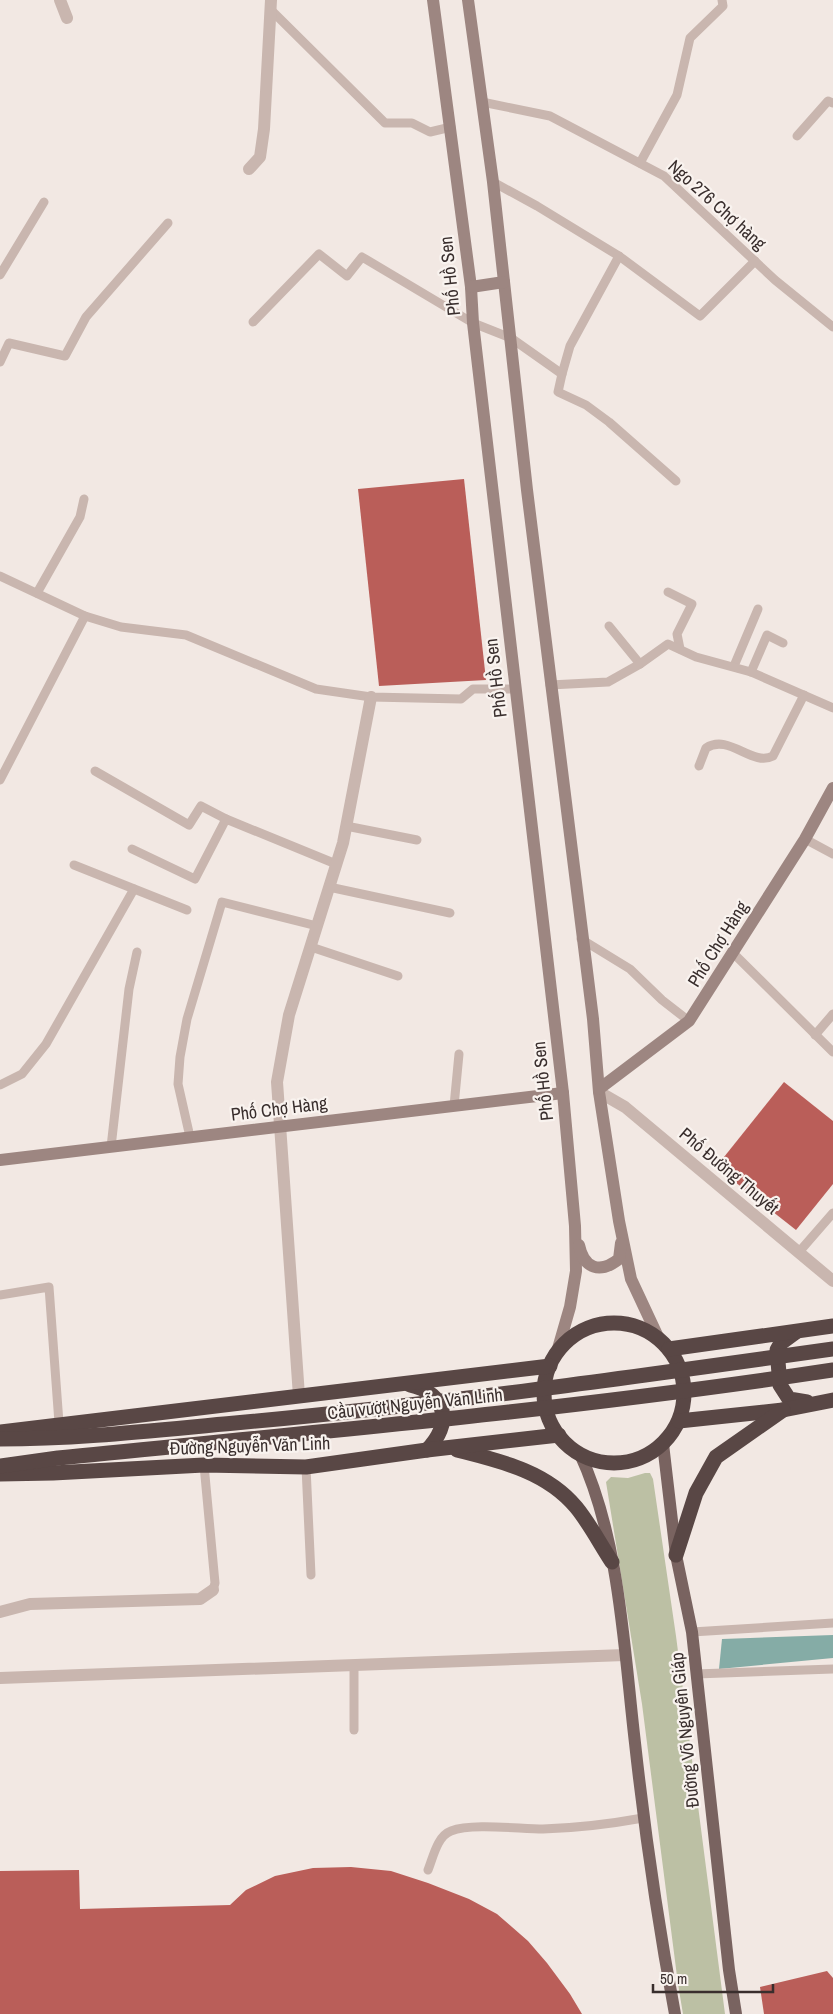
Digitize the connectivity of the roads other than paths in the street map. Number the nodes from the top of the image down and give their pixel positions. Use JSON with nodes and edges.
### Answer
{"nodes":[{"id":1,"x":60,"y":0,"type":"edge"},
{"id":2,"x":434,"y":0,"type":"edge"},
{"id":3,"x":468,"y":0,"type":"edge"},
{"id":4,"x":722,"y":0,"type":"edge"},
{"id":5,"x":270,"y":5,"type":"edge"},
{"id":6,"x":67,"y":18,"type":"dead end"},
{"id":7,"x":482,"y":102,"type":"junction"},
{"id":8,"x":833,"y":103,"type":"edge"},
{"id":9,"x":451,"y":127,"type":"junction"},
{"id":10,"x":797,"y":136,"type":"dead end"},
{"id":11,"x":640,"y":163,"type":"junction"},
{"id":12,"x":249,"y":169,"type":"dead end"},
{"id":13,"x":493,"y":182,"type":"junction"},
{"id":14,"x":44,"y":202,"type":"dead end"},
{"id":15,"x":168,"y":223,"type":"dead end"},
{"id":16,"x":619,"y":256,"type":"junction"},
{"id":17,"x":755,"y":261,"type":"junction"},
{"id":18,"x":0,"y":275,"type":"edge"},
{"id":19,"x":504,"y":282,"type":"junction"},
{"id":20,"x":471,"y":287,"type":"junction"},
{"id":21,"x":253,"y":322,"type":"dead end"},
{"id":22,"x":473,"y":323,"type":"junction"},
{"id":23,"x":833,"y":327,"type":"edge"},
{"id":24,"x":511,"y":338,"type":"junction"},
{"id":25,"x":0,"y":362,"type":"edge"},
{"id":26,"x":562,"y":374,"type":"junction"},
{"id":27,"x":676,"y":481,"type":"dead end"},
{"id":28,"x":84,"y":500,"type":"dead end"},
{"id":29,"x":0,"y":576,"type":"edge"},
{"id":30,"x":668,"y":592,"type":"dead end"},
{"id":31,"x":37,"y":594,"type":"junction"},
{"id":32,"x":758,"y":609,"type":"dead end"},
{"id":33,"x":85,"y":616,"type":"junction"},
{"id":34,"x":609,"y":626,"type":"dead end"},
{"id":35,"x":783,"y":643,"type":"dead end"},
{"id":36,"x":680,"y":650,"type":"junction"},
{"id":37,"x":640,"y":664,"type":"junction"},
{"id":38,"x":734,"y":666,"type":"junction"},
{"id":39,"x":751,"y":672,"type":"junction"},
{"id":40,"x":550,"y":685,"type":"junction"},
{"id":41,"x":515,"y":688,"type":"junction"},
{"id":42,"x":804,"y":695,"type":"junction"},
{"id":43,"x":371,"y":697,"type":"junction"},
{"id":44,"x":833,"y":708,"type":"edge"},
{"id":45,"x":698,"y":766,"type":"dead end"},
{"id":46,"x":94,"y":771,"type":"dead end"},
{"id":47,"x":0,"y":780,"type":"edge"},
{"id":48,"x":833,"y":788,"type":"edge"},
{"id":49,"x":226,"y":819,"type":"junction"},
{"id":50,"x":346,"y":826,"type":"junction"},
{"id":51,"x":805,"y":838,"type":"junction"},
{"id":52,"x":417,"y":840,"type":"dead end"},
{"id":53,"x":132,"y":849,"type":"dead end"},
{"id":54,"x":833,"y":854,"type":"edge"},
{"id":55,"x":74,"y":864,"type":"dead end"},
{"id":56,"x":336,"y":864,"type":"junction"},
{"id":57,"x":329,"y":887,"type":"junction"},
{"id":58,"x":134,"y":889,"type":"junction"},
{"id":59,"x":187,"y":910,"type":"dead end"},
{"id":60,"x":450,"y":913,"type":"dead end"},
{"id":61,"x":317,"y":926,"type":"junction"},
{"id":62,"x":581,"y":939,"type":"junction"},
{"id":63,"x":311,"y":947,"type":"junction"},
{"id":64,"x":137,"y":952,"type":"dead end"},
{"id":65,"x":732,"y":952,"type":"junction"},
{"id":66,"x":398,"y":976,"type":"dead end"},
{"id":67,"x":833,"y":1014,"type":"edge"},
{"id":68,"x":688,"y":1022,"type":"junction"},
{"id":69,"x":815,"y":1035,"type":"junction"},
{"id":70,"x":833,"y":1052,"type":"edge"},
{"id":71,"x":459,"y":1054,"type":"dead end"},
{"id":72,"x":0,"y":1085,"type":"edge"},
{"id":73,"x":599,"y":1090,"type":"junction"},
{"id":74,"x":562,"y":1093,"type":"junction"},
{"id":75,"x":454,"y":1106,"type":"junction"},
{"id":76,"x":281,"y":1126,"type":"junction"},
{"id":77,"x":190,"y":1137,"type":"junction"},
{"id":78,"x":111,"y":1147,"type":"junction"},
{"id":79,"x":0,"y":1160,"type":"edge"},
{"id":80,"x":833,"y":1213,"type":"edge"},
{"id":81,"x":619,"y":1221,"type":"junction"},
{"id":82,"x":575,"y":1226,"type":"junction"},
{"id":83,"x":799,"y":1252,"type":"junction"},
{"id":84,"x":833,"y":1280,"type":"edge"},
{"id":85,"x":0,"y":1295,"type":"edge"},
{"id":86,"x":833,"y":1326,"type":"edge"},
{"id":87,"x":797,"y":1331,"type":"junction"},
{"id":88,"x":664,"y":1344,"type":"junction"},
{"id":89,"x":833,"y":1349,"type":"edge"},
{"id":90,"x":557,"y":1352,"type":"junction"},
{"id":91,"x":550,"y":1366,"type":"junction"},
{"id":92,"x":833,"y":1370,"type":"edge"},
{"id":93,"x":409,"y":1384,"type":"junction"},
{"id":94,"x":299,"y":1396,"type":"junction"},
{"id":95,"x":833,"y":1400,"type":"edge"},
{"id":96,"x":813,"y":1404,"type":"junction"},
{"id":97,"x":783,"y":1410,"type":"junction"},
{"id":98,"x":679,"y":1421,"type":"junction"},
{"id":99,"x":59,"y":1423,"type":"junction"},
{"id":100,"x":0,"y":1432,"type":"edge"},
{"id":101,"x":559,"y":1435,"type":"junction"},
{"id":102,"x":0,"y":1439,"type":"edge"},
{"id":103,"x":663,"y":1444,"type":"junction"},
{"id":104,"x":448,"y":1448,"type":"junction"},
{"id":105,"x":427,"y":1450,"type":"junction"},
{"id":106,"x":580,"y":1454,"type":"junction"},
{"id":107,"x":204,"y":1465,"type":"junction"},
{"id":108,"x":0,"y":1466,"type":"edge"},
{"id":109,"x":306,"y":1467,"type":"junction"},
{"id":110,"x":0,"y":1474,"type":"edge"},
{"id":111,"x":676,"y":1555,"type":"junction"},
{"id":112,"x":612,"y":1562,"type":"junction"},
{"id":113,"x":311,"y":1575,"type":"dead end"},
{"id":114,"x":213,"y":1590,"type":"joint"},
{"id":115,"x":0,"y":1612,"type":"edge"},
{"id":116,"x":833,"y":1624,"type":"edge"},
{"id":117,"x":692,"y":1632,"type":"junction"},
{"id":118,"x":625,"y":1655,"type":"junction"},
{"id":119,"x":354,"y":1665,"type":"junction"},
{"id":120,"x":833,"y":1669,"type":"edge"},
{"id":121,"x":696,"y":1674,"type":"junction"},
{"id":122,"x":0,"y":1678,"type":"edge"},
{"id":123,"x":354,"y":1730,"type":"dead end"},
{"id":124,"x":643,"y":1818,"type":"junction"},
{"id":125,"x":428,"y":1870,"type":"dead end"},
{"id":126,"x":675,"y":2014,"type":"edge"},
{"id":127,"x":736,"y":2014,"type":"edge"}],
"edges":[{"from":1,"to":6,"type":"street"},
{"from":2,"to":9,"type":"main road","name":"Phố Hồ Sen"},
{"from":3,"to":7,"type":"main road"},
{"from":4,"to":11,"type":"lane"},
{"from":5,"to":9,"type":"lane"},
{"from":5,"to":12,"type":"street"},
{"from":7,"to":11,"type":"lane","name":"Ngo 276 Chợ hàng"},
{"from":7,"to":13,"type":"main road"},
{"from":8,"to":10,"type":"lane"},
{"from":9,"to":20,"type":"main road","name":"Phố Hồ Sen"},
{"from":11,"to":17,"type":"lane","name":"Ngo 276 Chợ hàng"},
{"from":13,"to":16,"type":"lane"},
{"from":13,"to":19,"type":"main road"},
{"from":14,"to":18,"type":"lane"},
{"from":15,"to":25,"type":"lane"},
{"from":16,"to":17,"type":"lane"},
{"from":16,"to":26,"type":"lane"},
{"from":17,"to":23,"type":"lane","name":"Ngo 276 Chợ hàng"},
{"from":19,"to":20,"type":"main road"},
{"from":19,"to":24,"type":"main road"},
{"from":20,"to":22,"type":"main road","name":"Phố Hồ Sen"},
{"from":21,"to":22,"type":"lane"},
{"from":22,"to":24,"type":"lane"},
{"from":22,"to":41,"type":"main road","name":"Phố Hồ Sen"},
{"from":24,"to":26,"type":"lane"},
{"from":24,"to":40,"type":"main road"},
{"from":26,"to":27,"type":"lane"},
{"from":28,"to":31,"type":"lane"},
{"from":29,"to":31,"type":"lane"},
{"from":30,"to":36,"type":"lane"},
{"from":31,"to":33,"type":"lane"},
{"from":32,"to":38,"type":"lane"},
{"from":33,"to":43,"type":"lane"},
{"from":33,"to":47,"type":"lane"},
{"from":34,"to":37,"type":"lane"},
{"from":35,"to":39,"type":"lane"},
{"from":36,"to":37,"type":"lane"},
{"from":36,"to":38,"type":"lane"},
{"from":37,"to":40,"type":"lane"},
{"from":38,"to":39,"type":"lane"},
{"from":39,"to":42,"type":"lane"},
{"from":40,"to":62,"type":"main road"},
{"from":41,"to":43,"type":"lane"},
{"from":41,"to":74,"type":"main road","name":"Phố Hồ Sen"},
{"from":42,"to":44,"type":"lane"},
{"from":42,"to":45,"type":"lane"},
{"from":43,"to":50,"type":"street"},
{"from":46,"to":49,"type":"lane"},
{"from":48,"to":51,"type":"main road","name":"Phố Chợ Hàng"},
{"from":49,"to":53,"type":"lane"},
{"from":49,"to":56,"type":"lane"},
{"from":50,"to":52,"type":"lane"},
{"from":50,"to":56,"type":"street"},
{"from":51,"to":54,"type":"lane"},
{"from":51,"to":65,"type":"main road","name":"Phố Chợ Hàng"},
{"from":55,"to":58,"type":"lane"},
{"from":56,"to":57,"type":"street"},
{"from":57,"to":60,"type":"lane"},
{"from":57,"to":61,"type":"street"},
{"from":58,"to":59,"type":"lane"},
{"from":58,"to":72,"type":"lane"},
{"from":61,"to":63,"type":"street"},
{"from":61,"to":77,"type":"lane"},
{"from":62,"to":68,"type":"lane"},
{"from":62,"to":73,"type":"main road"},
{"from":63,"to":66,"type":"lane"},
{"from":63,"to":76,"type":"street"},
{"from":64,"to":78,"type":"lane"},
{"from":65,"to":68,"type":"main road","name":"Phố Chợ Hàng"},
{"from":65,"to":69,"type":"lane"},
{"from":67,"to":69,"type":"lane"},
{"from":68,"to":73,"type":"main road","name":"Phố Chợ Hàng"},
{"from":69,"to":70,"type":"lane"},
{"from":71,"to":75,"type":"lane"},
{"from":73,"to":81,"type":"main road"},
{"from":73,"to":83,"type":"street","name":"Phố Đường Thuyết"},
{"from":74,"to":75,"type":"main road","name":"Phố Chợ Hàng"},
{"from":74,"to":82,"type":"main road","name":"Phố Hồ Sen"},
{"from":75,"to":76,"type":"main road","name":"Phố Chợ Hàng"},
{"from":76,"to":77,"type":"main road","name":"Phố Chợ Hàng"},
{"from":76,"to":94,"type":"street"},
{"from":77,"to":78,"type":"main road","name":"Phố Chợ Hàng"},
{"from":78,"to":79,"type":"main road","name":"Phố Chợ Hàng"},
{"from":80,"to":83,"type":"lane"},
{"from":81,"to":82,"type":"main road"},
{"from":81,"to":88,"type":"main road"},
{"from":82,"to":90,"type":"main road","name":"Phố Hồ Sen"},
{"from":83,"to":84,"type":"street","name":"Phố Đường Thuyết"},
{"from":85,"to":99,"type":"lane"},
{"from":86,"to":87,"type":"highway"},
{"from":87,"to":88,"type":"highway"},
{"from":87,"to":96,"type":"highway"},
{"from":88,"to":90,"type":"highway"},
{"from":88,"to":98,"type":"highway"},
{"from":89,"to":102,"type":"highway","name":"Cầu vượt Nguyễn Văn Linh","bridge":true},
{"from":90,"to":91,"type":"highway"},
{"from":91,"to":93,"type":"highway"},
{"from":91,"to":101,"type":"highway"},
{"from":92,"to":108,"type":"highway","name":"Cầu vượt Nguyễn Văn Linh","bridge":true},
{"from":93,"to":94,"type":"highway"},
{"from":93,"to":105,"type":"highway"},
{"from":94,"to":99,"type":"highway"},
{"from":95,"to":96,"type":"highway"},
{"from":96,"to":97,"type":"highway"},
{"from":97,"to":98,"type":"highway"},
{"from":97,"to":111,"type":"highway"},
{"from":98,"to":103,"type":"highway"},
{"from":99,"to":100,"type":"highway"},
{"from":101,"to":104,"type":"highway","name":"Đường Nguyễn Văn Linh"},
{"from":101,"to":106,"type":"highway"},
{"from":103,"to":106,"type":"highway"},
{"from":103,"to":111,"type":"main road","name":"Đường Võ Nguyên Giáp"},
{"from":104,"to":105,"type":"highway","name":"Đường Nguyễn Văn Linh"},
{"from":104,"to":112,"type":"highway"},
{"from":105,"to":109,"type":"highway","name":"Đường Nguyễn Văn Linh"},
{"from":106,"to":112,"type":"main road"},
{"from":107,"to":109,"type":"highway","name":"Đường Nguyễn Văn Linh"},
{"from":107,"to":110,"type":"highway","name":"Đường Nguyễn Văn Linh"},
{"from":107,"to":114,"type":"lane"},
{"from":109,"to":113,"type":"lane"},
{"from":111,"to":117,"type":"main road","name":"Đường Võ Nguyên Giáp"},
{"from":112,"to":118,"type":"main road"},
{"from":114,"to":115,"type":"street"},
{"from":116,"to":117,"type":"lane"},
{"from":117,"to":121,"type":"main road","name":"Đường Võ Nguyên Giáp"},
{"from":118,"to":119,"type":"street"},
{"from":118,"to":124,"type":"main road"},
{"from":119,"to":122,"type":"street"},
{"from":119,"to":123,"type":"lane"},
{"from":120,"to":121,"type":"lane"},
{"from":121,"to":127,"type":"main road","name":"Đường Võ Nguyên Giáp"},
{"from":124,"to":125,"type":"lane"},
{"from":124,"to":126,"type":"main road"}]}
